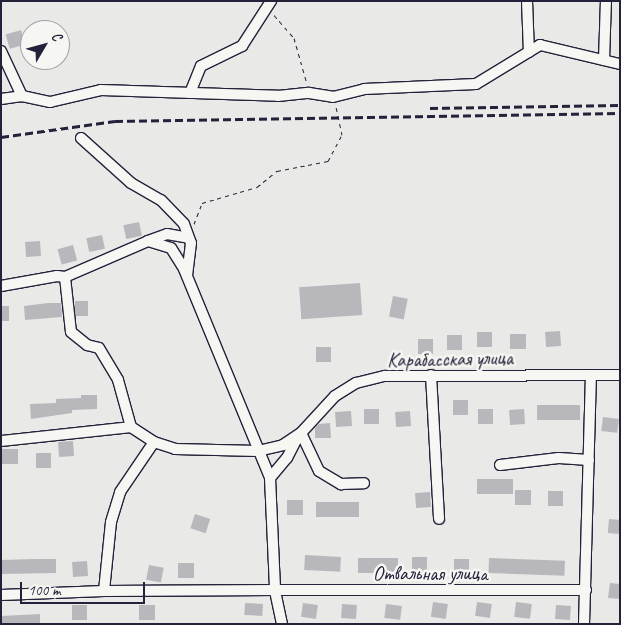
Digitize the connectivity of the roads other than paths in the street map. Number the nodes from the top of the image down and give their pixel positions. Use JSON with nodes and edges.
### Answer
{"nodes":[{"id":1,"x":526,"y":1,"type":"edge"},
{"id":2,"x":606,"y":1,"type":"edge"},
{"id":3,"x":270,"y":5,"type":"edge"},
{"id":4,"x":1,"y":51,"type":"edge"},
{"id":5,"x":529,"y":52,"type":"junction"},
{"id":6,"x":604,"y":60,"type":"junction"},
{"id":7,"x":620,"y":64,"type":"edge"},
{"id":8,"x":190,"y":93,"type":"junction"},
{"id":9,"x":22,"y":96,"type":"junction"},
{"id":10,"x":1,"y":99,"type":"edge"},
{"id":11,"x":81,"y":138,"type":"dead end"},
{"id":12,"x":189,"y":238,"type":"junction"},
{"id":13,"x":148,"y":241,"type":"junction"},
{"id":14,"x":187,"y":274,"type":"junction"},
{"id":15,"x":65,"y":277,"type":"junction"},
{"id":16,"x":1,"y":286,"type":"edge"},
{"id":17,"x":432,"y":375,"type":"junction"},
{"id":18,"x":591,"y":376,"type":"junction"},
{"id":19,"x":620,"y":376,"type":"edge"},
{"id":20,"x":132,"y":427,"type":"junction"},
{"id":21,"x":300,"y":434,"type":"junction"},
{"id":22,"x":1,"y":442,"type":"edge"},
{"id":23,"x":154,"y":442,"type":"junction"},
{"id":24,"x":258,"y":451,"type":"junction"},
{"id":25,"x":589,"y":460,"type":"junction"},
{"id":26,"x":500,"y":466,"type":"dead end"},
{"id":27,"x":270,"y":478,"type":"junction"},
{"id":28,"x":364,"y":483,"type":"dead end"},
{"id":29,"x":439,"y":519,"type":"dead end"},
{"id":30,"x":275,"y":590,"type":"junction"},
{"id":31,"x":586,"y":590,"type":"junction"},
{"id":32,"x":104,"y":591,"type":"junction"},
{"id":33,"x":1,"y":595,"type":"edge"},
{"id":34,"x":282,"y":624,"type":"edge"},
{"id":35,"x":584,"y":624,"type":"edge"}],
"edges":[{"from":1,"to":5,"type":"street"},
{"from":2,"to":6,"type":"street"},
{"from":3,"to":8,"type":"street"},
{"from":4,"to":9,"type":"street"},
{"from":5,"to":6,"type":"street"},
{"from":5,"to":8,"type":"street"},
{"from":6,"to":7,"type":"street"},
{"from":8,"to":9,"type":"street"},
{"from":9,"to":10,"type":"street"},
{"from":11,"to":12,"type":"street"},
{"from":12,"to":13,"type":"street"},
{"from":12,"to":14,"type":"street"},
{"from":13,"to":14,"type":"street"},
{"from":13,"to":15,"type":"street"},
{"from":14,"to":24,"type":"street"},
{"from":15,"to":16,"type":"street"},
{"from":15,"to":20,"type":"street"},
{"from":17,"to":18,"type":"street","name":"Карабасская улица"},
{"from":17,"to":21,"type":"street","name":"Карабасская улица"},
{"from":17,"to":29,"type":"street"},
{"from":18,"to":19,"type":"street","name":"Карабасская улица"},
{"from":18,"to":25,"type":"street"},
{"from":20,"to":22,"type":"street"},
{"from":20,"to":23,"type":"street","name":"Карабасская улица"},
{"from":21,"to":24,"type":"street","name":"Карабасская улица"},
{"from":21,"to":27,"type":"street"},
{"from":21,"to":28,"type":"street"},
{"from":23,"to":24,"type":"street","name":"Карабасская улица"},
{"from":23,"to":32,"type":"street"},
{"from":24,"to":27,"type":"street"},
{"from":25,"to":26,"type":"street"},
{"from":25,"to":31,"type":"street"},
{"from":27,"to":30,"type":"street"},
{"from":30,"to":31,"type":"street","name":"Отвальная улица"},
{"from":30,"to":32,"type":"street","name":"Отвальная улица"},
{"from":30,"to":34,"type":"street"},
{"from":31,"to":35,"type":"street"},
{"from":32,"to":33,"type":"street","name":"Отвальная улица"}]}
